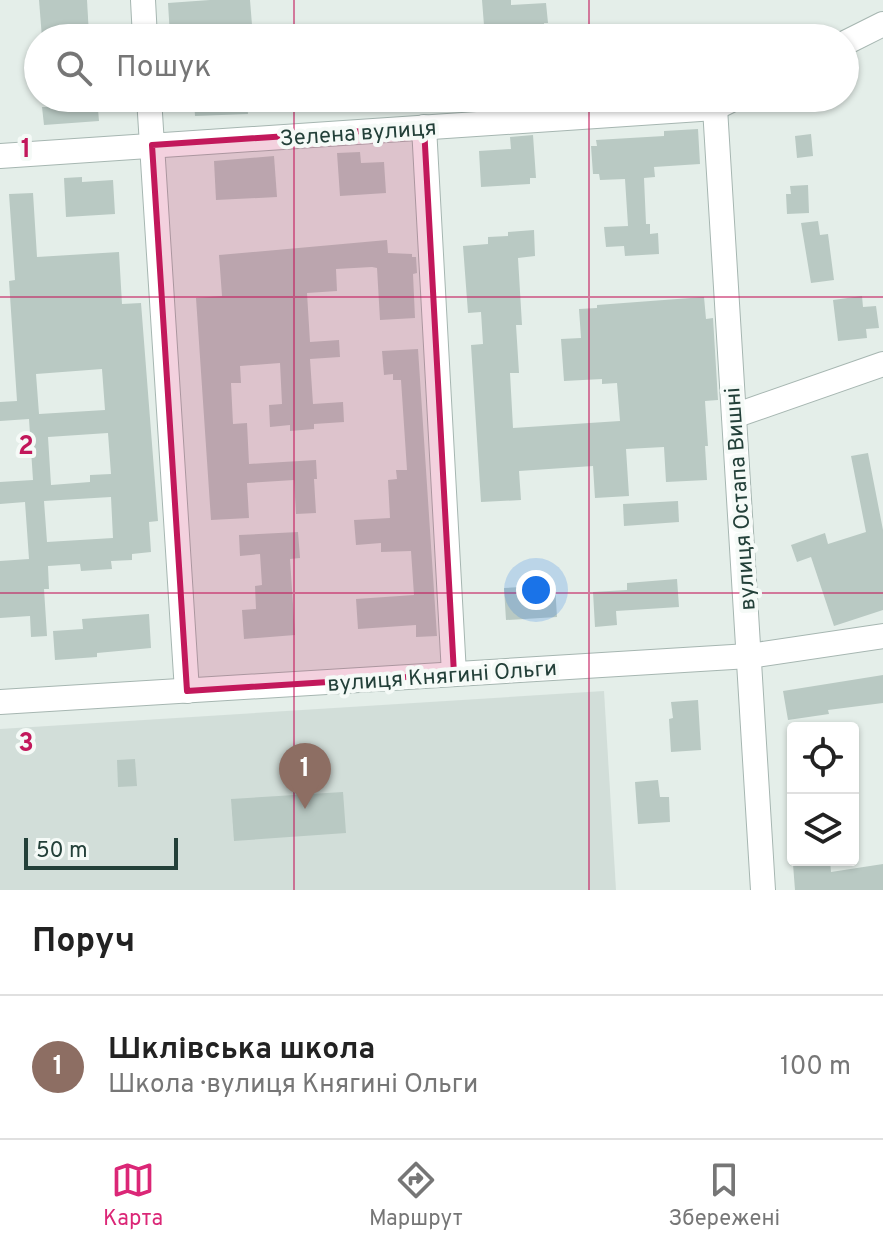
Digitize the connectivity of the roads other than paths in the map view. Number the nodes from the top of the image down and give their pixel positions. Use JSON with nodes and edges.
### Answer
{"nodes":[{"id":1,"x":143,"y":0,"type":"edge"},
{"id":2,"x":144,"y":24,"type":"edge"},
{"id":3,"x":883,"y":24,"type":"edge"},
{"id":4,"x":859,"y":36,"type":"edge"},
{"id":5,"x":150,"y":112,"type":"edge"},
{"id":6,"x":612,"y":112,"type":"edge"},
{"id":7,"x":725,"y":112,"type":"edge"},
{"id":8,"x":424,"y":127,"type":"junction"},
{"id":9,"x":152,"y":145,"type":"junction"},
{"id":10,"x":0,"y":156,"type":"edge"},
{"id":11,"x":883,"y":364,"type":"edge"},
{"id":12,"x":734,"y":416,"type":"junction"},
{"id":13,"x":883,"y":636,"type":"edge"},
{"id":14,"x":749,"y":656,"type":"junction"},
{"id":15,"x":454,"y":674,"type":"junction"},
{"id":16,"x":187,"y":691,"type":"junction"},
{"id":17,"x":0,"y":702,"type":"edge"},
{"id":18,"x":763,"y":890,"type":"edge"}],
"edges":[{"from":1,"to":2,"type":"street"},
{"from":3,"to":4,"type":"street"},
{"from":5,"to":9,"type":"street"},
{"from":6,"to":8,"type":"street","name":"Зелена вулиця"},
{"from":7,"to":12,"type":"street","name":"вулиця Остапа Вишні"},
{"from":8,"to":9,"type":"street","name":"Зелена вулиця"},
{"from":8,"to":15,"type":"street"},
{"from":9,"to":10,"type":"street","name":"Зелена вулиця"},
{"from":9,"to":16,"type":"street"},
{"from":11,"to":12,"type":"street"},
{"from":12,"to":14,"type":"street","name":"вулиця Остапа Вишні"},
{"from":13,"to":14,"type":"street","name":"вулиця Княгині Ольги"},
{"from":14,"to":15,"type":"street","name":"вулиця Княгині Ольги"},
{"from":14,"to":18,"type":"street","name":"вулиця Остапа Вишні"},
{"from":15,"to":16,"type":"street","name":"вулиця Княгині Ольги"},
{"from":16,"to":17,"type":"street","name":"вулиця Княгині Ольги"}]}
